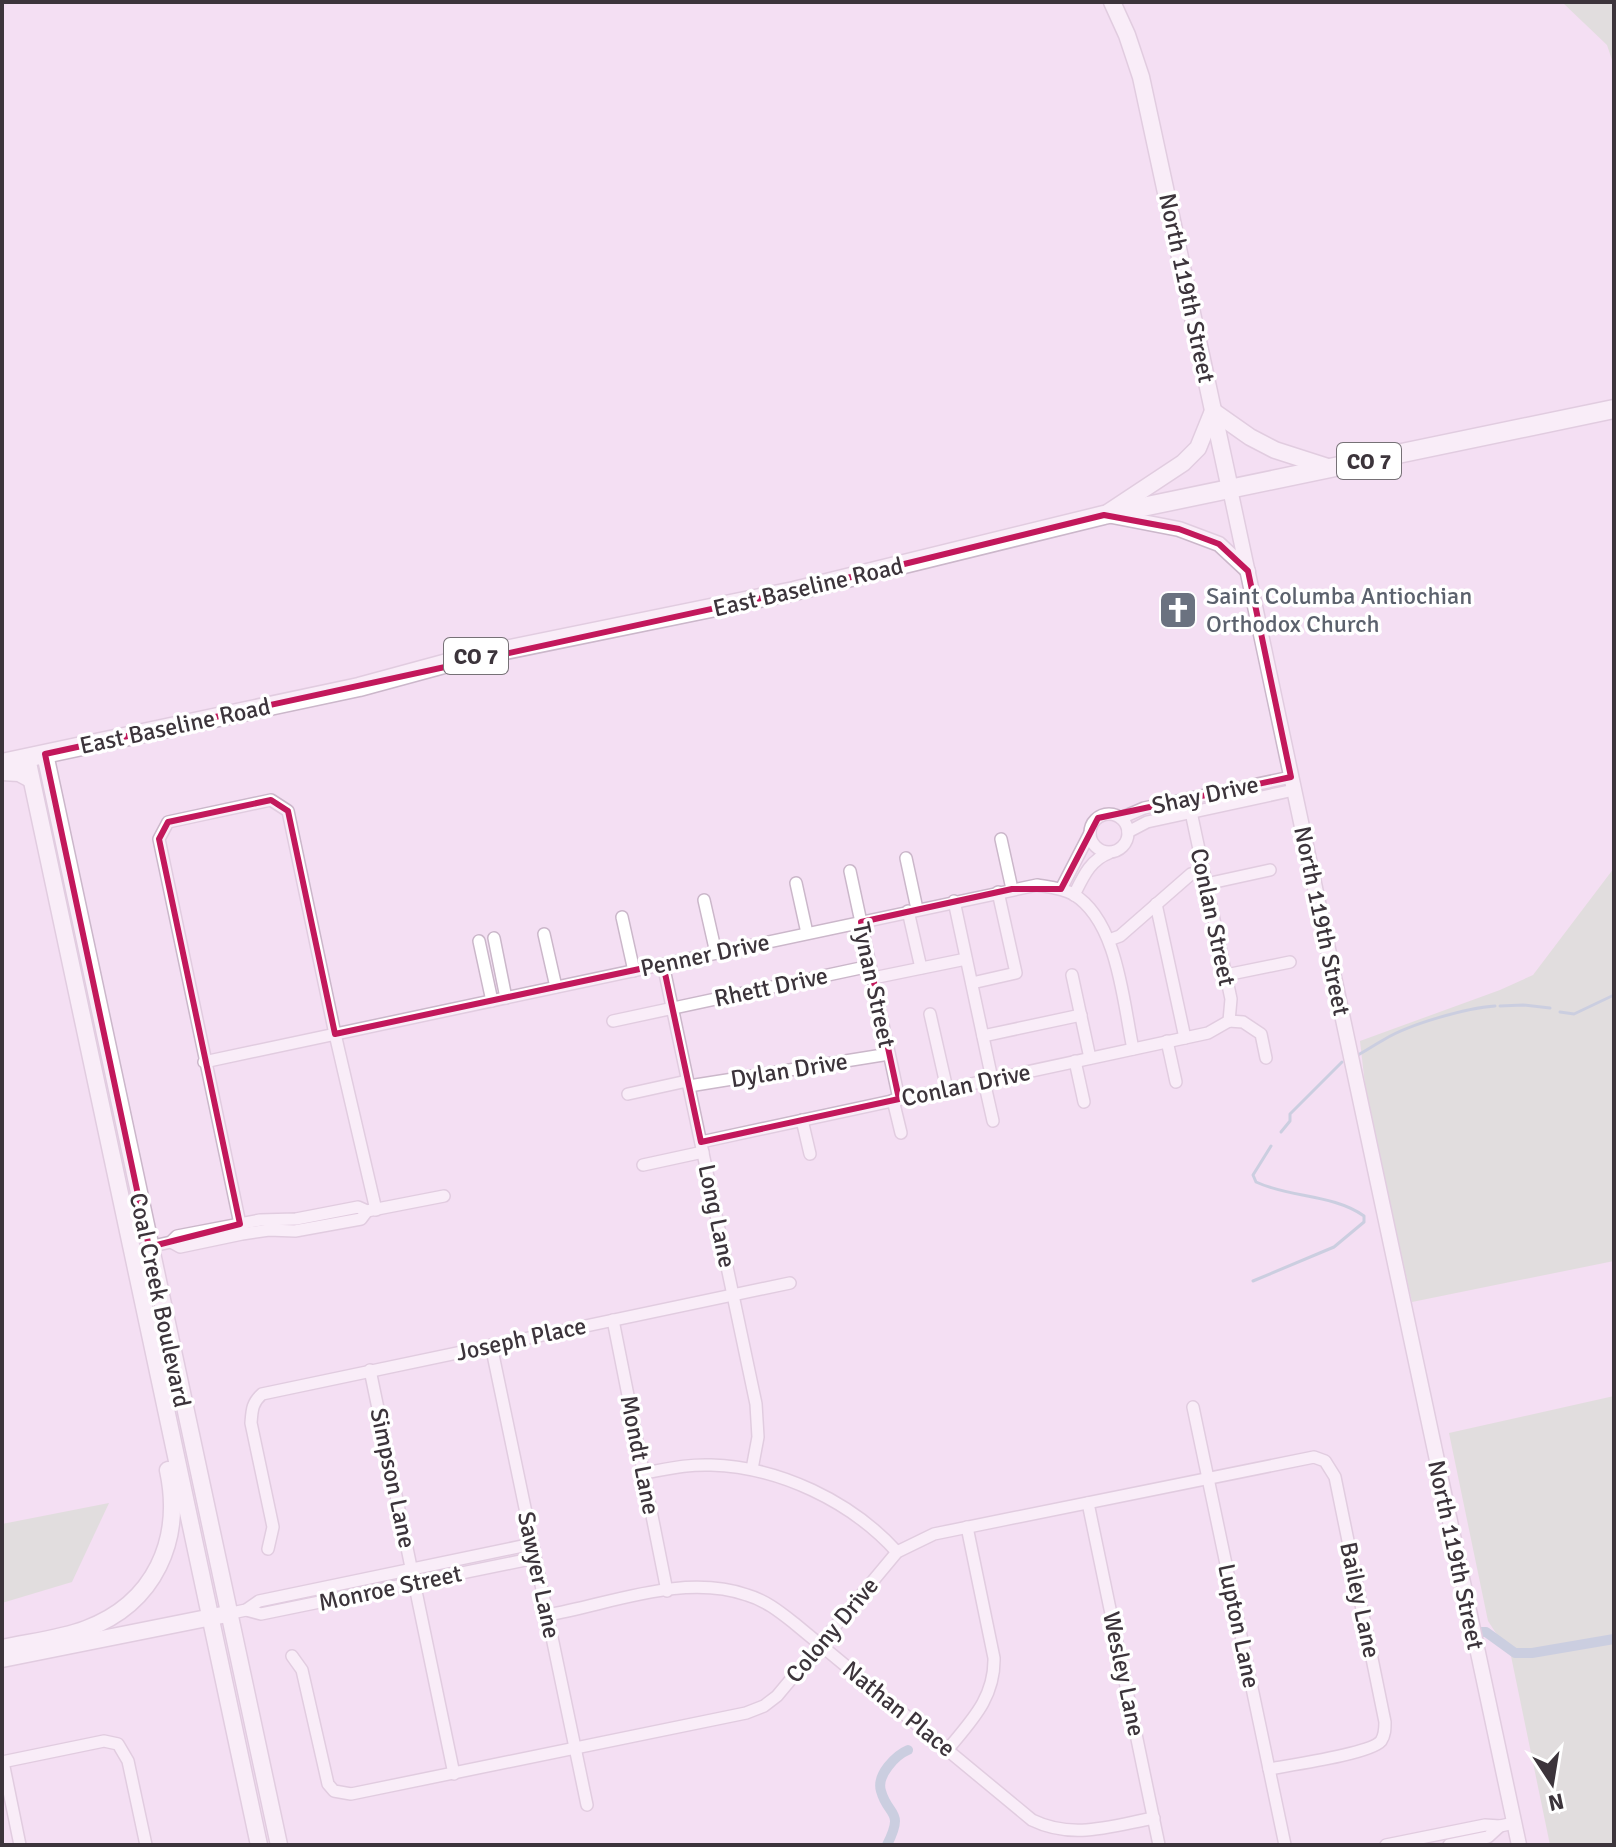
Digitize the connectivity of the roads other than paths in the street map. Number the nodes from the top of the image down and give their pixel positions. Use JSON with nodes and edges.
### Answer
{"nodes":[{"id":1,"x":1112,"y":2,"type":"edge"},
{"id":2,"x":1614,"y":409,"type":"edge"},
{"id":3,"x":1213,"y":411,"type":"junction"},
{"id":4,"x":1331,"y":468,"type":"junction"},
{"id":5,"x":1230,"y":489,"type":"junction"},
{"id":6,"x":1104,"y":515,"type":"junction"},
{"id":7,"x":1248,"y":571,"type":"junction"},
{"id":8,"x":36,"y":756,"type":"junction"},
{"id":9,"x":2,"y":763,"type":"edge"},
{"id":10,"x":2,"y":773,"type":"edge"},
{"id":11,"x":32,"y":781,"type":"junction"},
{"id":12,"x":1293,"y":783,"type":"junction"},
{"id":13,"x":1191,"y":812,"type":"junction"},
{"id":14,"x":1121,"y":818,"type":"junction"},
{"id":15,"x":1128,"y":832,"type":"junction"},
{"id":16,"x":1090,"y":833,"type":"junction"},
{"id":17,"x":1001,"y":839,"type":"dead end"},
{"id":18,"x":1109,"y":853,"type":"junction"},
{"id":19,"x":906,"y":858,"type":"dead end"},
{"id":20,"x":1270,"y":870,"type":"dead end"},
{"id":21,"x":850,"y":871,"type":"dead end"},
{"id":22,"x":1205,"y":878,"type":"junction"},
{"id":23,"x":796,"y":883,"type":"dead end"},
{"id":24,"x":1012,"y":889,"type":"junction"},
{"id":25,"x":1061,"y":889,"type":"junction"},
{"id":26,"x":998,"y":892,"type":"junction"},
{"id":27,"x":1074,"y":895,"type":"junction"},
{"id":28,"x":704,"y":900,"type":"dead end"},
{"id":29,"x":954,"y":901,"type":"junction"},
{"id":30,"x":1156,"y":904,"type":"junction"},
{"id":31,"x":913,"y":910,"type":"junction"},
{"id":32,"x":622,"y":917,"type":"dead end"},
{"id":33,"x":861,"y":922,"type":"junction"},
{"id":34,"x":807,"y":933,"type":"junction"},
{"id":35,"x":544,"y":934,"type":"dead end"},
{"id":36,"x":494,"y":938,"type":"dead end"},
{"id":37,"x":1109,"y":940,"type":"junction"},
{"id":38,"x":479,"y":941,"type":"dead end"},
{"id":39,"x":716,"y":953,"type":"junction"},
{"id":40,"x":966,"y":959,"type":"junction"},
{"id":41,"x":1290,"y":962,"type":"dead end"},
{"id":42,"x":663,"y":964,"type":"junction"},
{"id":43,"x":921,"y":968,"type":"junction"},
{"id":44,"x":634,"y":971,"type":"junction"},
{"id":45,"x":871,"y":972,"type":"junction"},
{"id":46,"x":1072,"y":975,"type":"dead end"},
{"id":47,"x":1226,"y":975,"type":"junction"},
{"id":48,"x":972,"y":983,"type":"junction"},
{"id":49,"x":556,"y":987,"type":"junction"},
{"id":50,"x":506,"y":998,"type":"junction"},
{"id":51,"x":492,"y":1001,"type":"junction"},
{"id":52,"x":672,"y":1009,"type":"junction"},
{"id":53,"x":930,"y":1014,"type":"dead end"},
{"id":54,"x":1081,"y":1015,"type":"junction"},
{"id":55,"x":613,"y":1021,"type":"dead end"},
{"id":56,"x":1229,"y":1021,"type":"junction"},
{"id":57,"x":335,"y":1034,"type":"junction"},
{"id":58,"x":983,"y":1036,"type":"junction"},
{"id":59,"x":1185,"y":1038,"type":"junction"},
{"id":60,"x":1167,"y":1041,"type":"junction"},
{"id":61,"x":1133,"y":1049,"type":"junction"},
{"id":62,"x":889,"y":1054,"type":"junction"},
{"id":63,"x":1090,"y":1058,"type":"junction"},
{"id":64,"x":1266,"y":1058,"type":"dead end"},
{"id":65,"x":1075,"y":1061,"type":"junction"},
{"id":66,"x":204,"y":1062,"type":"junction"},
{"id":67,"x":988,"y":1080,"type":"junction"},
{"id":68,"x":1176,"y":1082,"type":"dead end"},
{"id":69,"x":688,"y":1084,"type":"junction"},
{"id":70,"x":947,"y":1089,"type":"junction"},
{"id":71,"x":628,"y":1094,"type":"dead end"},
{"id":72,"x":896,"y":1100,"type":"junction"},
{"id":73,"x":1084,"y":1102,"type":"dead end"},
{"id":74,"x":802,"y":1120,"type":"junction"},
{"id":75,"x":993,"y":1121,"type":"dead end"},
{"id":76,"x":901,"y":1133,"type":"dead end"},
{"id":77,"x":702,"y":1147,"type":"junction"},
{"id":78,"x":810,"y":1154,"type":"dead end"},
{"id":79,"x":643,"y":1165,"type":"dead end"},
{"id":80,"x":444,"y":1196,"type":"dead end"},
{"id":81,"x":372,"y":1210,"type":"junction"},
{"id":82,"x":240,"y":1224,"type":"junction"},
{"id":83,"x":171,"y":1242,"type":"junction"},
{"id":84,"x":149,"y":1247,"type":"junction"},
{"id":85,"x":131,"y":1250,"type":"junction"},
{"id":86,"x":135,"y":1267,"type":"junction"},
{"id":87,"x":790,"y":1283,"type":"dead end"},
{"id":88,"x":734,"y":1295,"type":"junction"},
{"id":89,"x":613,"y":1320,"type":"junction"},
{"id":90,"x":491,"y":1345,"type":"junction"},
{"id":91,"x":370,"y":1370,"type":"junction"},
{"id":92,"x":1193,"y":1407,"type":"dead end"},
{"id":93,"x":1325,"y":1461,"type":"joint"},
{"id":94,"x":752,"y":1469,"type":"junction"},
{"id":95,"x":644,"y":1473,"type":"junction"},
{"id":96,"x":1208,"y":1478,"type":"junction"},
{"id":97,"x":1088,"y":1503,"type":"junction"},
{"id":98,"x":967,"y":1527,"type":"junction"},
{"id":99,"x":532,"y":1544,"type":"junction"},
{"id":100,"x":268,"y":1549,"type":"dead end"},
{"id":101,"x":897,"y":1552,"type":"junction"},
{"id":102,"x":535,"y":1558,"type":"junction"},
{"id":103,"x":412,"y":1570,"type":"junction"},
{"id":104,"x":415,"y":1583,"type":"junction"},
{"id":105,"x":667,"y":1591,"type":"junction"},
{"id":106,"x":246,"y":1610,"type":"junction"},
{"id":107,"x":547,"y":1615,"type":"junction"},
{"id":108,"x":220,"y":1616,"type":"junction"},
{"id":109,"x":820,"y":1644,"type":"junction"},
{"id":110,"x":2,"y":1648,"type":"edge"},
{"id":111,"x":292,"y":1656,"type":"dead end"},
{"id":112,"x":2,"y":1659,"type":"edge"},
{"id":113,"x":575,"y":1749,"type":"junction"},
{"id":114,"x":948,"y":1749,"type":"junction"},
{"id":115,"x":2,"y":1762,"type":"edge"},
{"id":116,"x":1269,"y":1769,"type":"junction"},
{"id":117,"x":454,"y":1774,"type":"junction"},
{"id":118,"x":587,"y":1805,"type":"dead end"},
{"id":119,"x":1154,"y":1818,"type":"junction"},
{"id":120,"x":1507,"y":1824,"type":"junction"},
{"id":121,"x":20,"y":1845,"type":"edge"},
{"id":122,"x":146,"y":1845,"type":"edge"},
{"id":123,"x":259,"y":1845,"type":"edge"},
{"id":124,"x":279,"y":1845,"type":"edge"},
{"id":125,"x":1159,"y":1845,"type":"edge"},
{"id":126,"x":1285,"y":1845,"type":"edge"},
{"id":127,"x":1386,"y":1845,"type":"edge"},
{"id":128,"x":1449,"y":1845,"type":"edge"},
{"id":129,"x":1519,"y":1845,"type":"edge"}],
"edges":[{"from":1,"to":3,"type":"main road","name":"North 119th Street"},
{"from":2,"to":4,"type":"main road","name":"East Baseline Road","number":"CO 7"},
{"from":3,"to":4,"type":"main road"},
{"from":3,"to":5,"type":"main road","name":"North 119th Street"},
{"from":3,"to":6,"type":"main road"},
{"from":4,"to":5,"type":"main road","name":"East Baseline Road","number":"CO 7"},
{"from":5,"to":6,"type":"main road","name":"East Baseline Road","number":"CO 7"},
{"from":5,"to":7,"type":"street","name":"North 119th Street"},
{"from":6,"to":7,"type":"street"},
{"from":6,"to":8,"type":"main road","name":"East Baseline Road","number":"CO 7"},
{"from":7,"to":12,"type":"street","name":"North 119th Street"},
{"from":8,"to":9,"type":"main road","name":"East Baseline Road","number":"CO 7"},
{"from":8,"to":11,"type":"main road","name":"Coal Creek Boulevard"},
{"from":8,"to":84,"type":"main road","name":"Coal Creek Boulevard"},
{"from":10,"to":11,"type":"street"},
{"from":11,"to":85,"type":"main road","name":"Coal Creek Boulevard"},
{"from":12,"to":13,"type":"street","name":"Shay Drive"},
{"from":12,"to":14,"type":"street","name":"Shay Drive"},
{"from":12,"to":120,"type":"street","name":"North 119th Street"},
{"from":13,"to":15,"type":"street","name":"Shay Drive"},
{"from":13,"to":22,"type":"street","name":"Conlan Street"},
{"from":14,"to":15,"type":"street","name":"Shay Drive"},
{"from":14,"to":16,"type":"street","name":"Shay Drive"},
{"from":15,"to":18,"type":"street","name":"Shay Drive"},
{"from":16,"to":18,"type":"street"},
{"from":16,"to":25,"type":"street"},
{"from":17,"to":24,"type":"street"},
{"from":18,"to":27,"type":"street","name":"Shay Drive"},
{"from":19,"to":31,"type":"street"},
{"from":20,"to":22,"type":"street"},
{"from":21,"to":33,"type":"street","name":"Tynan Street"},
{"from":22,"to":30,"type":"street"},
{"from":22,"to":47,"type":"street","name":"Conlan Street"},
{"from":23,"to":34,"type":"street"},
{"from":24,"to":25,"type":"street","name":"Penner Drive"},
{"from":24,"to":26,"type":"street","name":"Penner Drive"},
{"from":25,"to":27,"type":"street","name":"Penner Drive"},
{"from":26,"to":29,"type":"street","name":"Penner Drive"},
{"from":26,"to":48,"type":"street"},
{"from":27,"to":37,"type":"street"},
{"from":28,"to":39,"type":"street"},
{"from":29,"to":31,"type":"street","name":"Penner Drive"},
{"from":29,"to":40,"type":"street"},
{"from":30,"to":37,"type":"street"},
{"from":30,"to":59,"type":"street"},
{"from":31,"to":33,"type":"street","name":"Penner Drive"},
{"from":31,"to":43,"type":"street"},
{"from":32,"to":44,"type":"street"},
{"from":33,"to":34,"type":"street","name":"Penner Drive"},
{"from":33,"to":45,"type":"street","name":"Tynan Street"},
{"from":34,"to":39,"type":"street","name":"Penner Drive"},
{"from":35,"to":49,"type":"street"},
{"from":36,"to":50,"type":"street"},
{"from":37,"to":61,"type":"street"},
{"from":38,"to":51,"type":"street"},
{"from":39,"to":42,"type":"street","name":"Penner Drive"},
{"from":40,"to":43,"type":"street","name":"Rhett Drive"},
{"from":40,"to":48,"type":"street"},
{"from":41,"to":47,"type":"street"},
{"from":42,"to":44,"type":"street","name":"Penner Drive"},
{"from":42,"to":52,"type":"street","name":"Long Lane"},
{"from":43,"to":45,"type":"street","name":"Rhett Drive"},
{"from":44,"to":49,"type":"street","name":"Penner Drive"},
{"from":45,"to":52,"type":"street","name":"Rhett Drive"},
{"from":45,"to":62,"type":"street","name":"Tynan Street"},
{"from":46,"to":54,"type":"street"},
{"from":47,"to":56,"type":"street","name":"Conlan Street"},
{"from":48,"to":58,"type":"street"},
{"from":49,"to":50,"type":"street","name":"Penner Drive"},
{"from":50,"to":51,"type":"street","name":"Penner Drive"},
{"from":51,"to":57,"type":"street","name":"Penner Drive"},
{"from":52,"to":55,"type":"street","name":"Rhett Drive"},
{"from":52,"to":69,"type":"street","name":"Long Lane"},
{"from":53,"to":70,"type":"street"},
{"from":54,"to":58,"type":"street"},
{"from":54,"to":63,"type":"street"},
{"from":56,"to":59,"type":"street","name":"Conlan Drive"},
{"from":56,"to":64,"type":"street"},
{"from":57,"to":66,"type":"street","name":"Penner Drive"},
{"from":57,"to":66,"type":"street"},
{"from":57,"to":81,"type":"street"},
{"from":58,"to":67,"type":"street"},
{"from":59,"to":60,"type":"street","name":"Conlan Drive"},
{"from":60,"to":61,"type":"street","name":"Conlan Drive"},
{"from":60,"to":68,"type":"street"},
{"from":61,"to":63,"type":"street","name":"Conlan Drive"},
{"from":62,"to":69,"type":"street","name":"Dylan Drive"},
{"from":62,"to":72,"type":"street","name":"Tynan Street"},
{"from":63,"to":65,"type":"street","name":"Conlan Drive"},
{"from":65,"to":67,"type":"street","name":"Conlan Drive"},
{"from":65,"to":73,"type":"street"},
{"from":66,"to":82,"type":"street"},
{"from":67,"to":70,"type":"street","name":"Conlan Drive"},
{"from":67,"to":75,"type":"street"},
{"from":69,"to":71,"type":"street","name":"Dylan Drive"},
{"from":69,"to":77,"type":"street","name":"Long Lane"},
{"from":70,"to":72,"type":"street","name":"Conlan Drive"},
{"from":72,"to":74,"type":"street","name":"Conlan Drive"},
{"from":72,"to":76,"type":"street","name":"Tynan Street"},
{"from":74,"to":77,"type":"street","name":"Conlan Drive"},
{"from":74,"to":78,"type":"street"},
{"from":77,"to":79,"type":"street","name":"Conlan Drive"},
{"from":77,"to":88,"type":"street","name":"Long Lane"},
{"from":80,"to":81,"type":"street"},
{"from":81,"to":82,"type":"street"},
{"from":81,"to":83,"type":"street"},
{"from":82,"to":83,"type":"street"},
{"from":83,"to":84,"type":"street"},
{"from":84,"to":85,"type":"street"},
{"from":84,"to":108,"type":"main road","name":"Coal Creek Boulevard"},
{"from":85,"to":86,"type":"main road","name":"Coal Creek Boulevard"},
{"from":86,"to":108,"type":"main road","name":"Coal Creek Boulevard"},
{"from":86,"to":110,"type":"main road"},
{"from":87,"to":88,"type":"street","name":"Joseph Place"},
{"from":88,"to":89,"type":"street","name":"Joseph Place"},
{"from":88,"to":94,"type":"street","name":"Long Lane"},
{"from":89,"to":90,"type":"street","name":"Joseph Place"},
{"from":89,"to":95,"type":"street","name":"Mondt Lane"},
{"from":90,"to":91,"type":"street","name":"Joseph Place"},
{"from":90,"to":99,"type":"street","name":"Sawyer Lane"},
{"from":91,"to":100,"type":"street","name":"Joseph Place"},
{"from":91,"to":103,"type":"street","name":"Simpson Lane"},
{"from":92,"to":96,"type":"street","name":"Lupton Lane"},
{"from":93,"to":96,"type":"street","name":"Colony Drive"},
{"from":93,"to":116,"type":"street","name":"Bailey Lane"},
{"from":94,"to":95,"type":"street"},
{"from":94,"to":101,"type":"street"},
{"from":95,"to":105,"type":"street","name":"Mondt Lane"},
{"from":96,"to":97,"type":"street","name":"Colony Drive"},
{"from":96,"to":116,"type":"street","name":"Lupton Lane"},
{"from":97,"to":98,"type":"street","name":"Colony Drive"},
{"from":97,"to":119,"type":"street","name":"Wesley Lane"},
{"from":98,"to":101,"type":"street","name":"Colony Drive"},
{"from":98,"to":114,"type":"street"},
{"from":99,"to":102,"type":"street","name":"Sawyer Lane"},
{"from":99,"to":103,"type":"street","name":"Monroe Street"},
{"from":101,"to":109,"type":"street","name":"Colony Drive"},
{"from":102,"to":104,"type":"street","name":"Monroe Street"},
{"from":102,"to":107,"type":"street","name":"Sawyer Lane"},
{"from":103,"to":104,"type":"street","name":"Simpson Lane"},
{"from":103,"to":106,"type":"street","name":"Monroe Street"},
{"from":104,"to":106,"type":"street","name":"Monroe Street"},
{"from":104,"to":117,"type":"street","name":"Simpson Lane"},
{"from":105,"to":107,"type":"street","name":"Nathan Place"},
{"from":105,"to":109,"type":"street","name":"Nathan Place"},
{"from":106,"to":108,"type":"street","name":"Monroe Street"},
{"from":107,"to":113,"type":"street","name":"Sawyer Lane"},
{"from":108,"to":112,"type":"main road","name":"Monroe Street"},
{"from":108,"to":123,"type":"main road","name":"Coal Creek Boulevard"},
{"from":108,"to":124,"type":"main road","name":"Coal Creek Boulevard"},
{"from":109,"to":113,"type":"street","name":"Colony Drive"},
{"from":109,"to":114,"type":"street","name":"Nathan Place"},
{"from":111,"to":117,"type":"street","name":"Colony Drive"},
{"from":113,"to":117,"type":"street","name":"Colony Drive"},
{"from":113,"to":118,"type":"street","name":"Sawyer Lane"},
{"from":114,"to":119,"type":"street","name":"Nathan Place"},
{"from":115,"to":121,"type":"street"},
{"from":115,"to":122,"type":"street"},
{"from":116,"to":126,"type":"street","name":"Lupton Lane"},
{"from":119,"to":125,"type":"street","name":"Wesley Lane"},
{"from":120,"to":127,"type":"street"},
{"from":120,"to":128,"type":"street"},
{"from":120,"to":129,"type":"street","name":"North 119th Street"}]}
